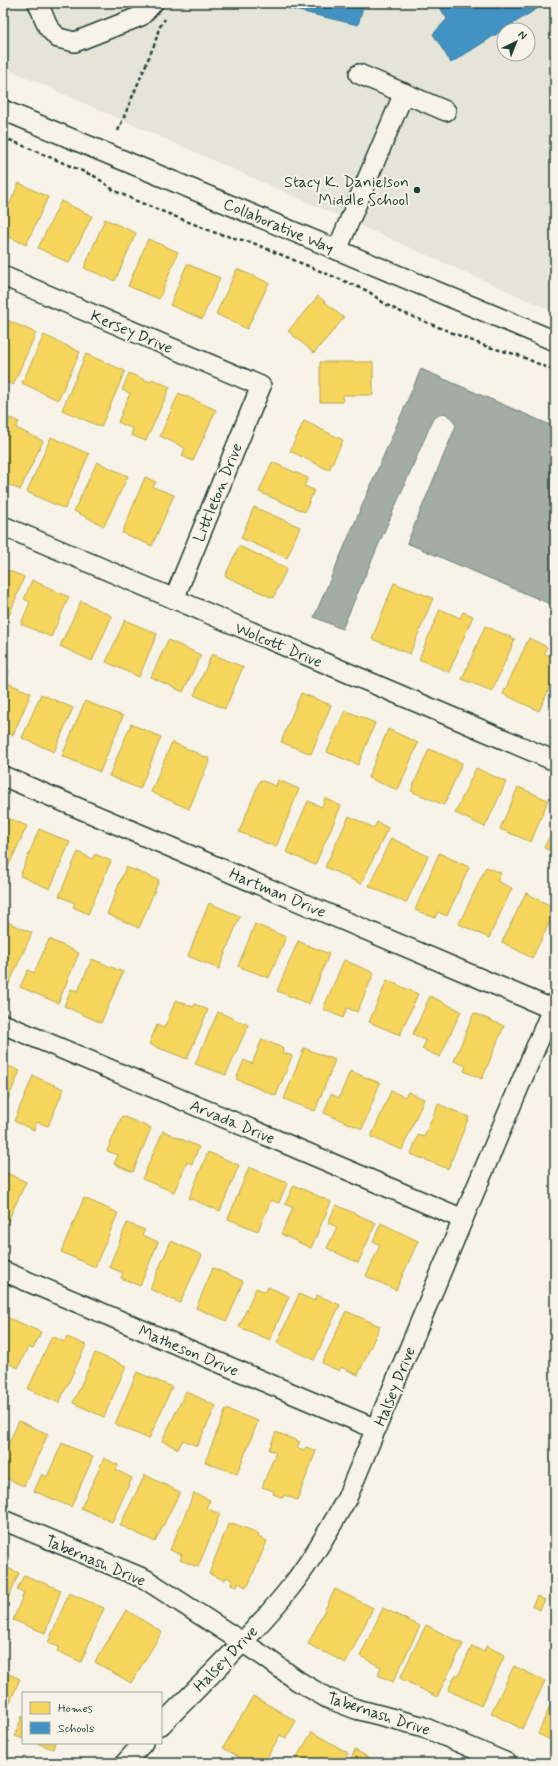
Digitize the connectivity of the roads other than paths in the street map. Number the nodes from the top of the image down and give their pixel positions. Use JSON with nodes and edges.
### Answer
{"nodes":[{"id":1,"x":38,"y":3,"type":"edge"},
{"id":2,"x":153,"y":3,"type":"edge"},
{"id":3,"x":359,"y":74,"type":"dead end"},
{"id":4,"x":404,"y":93,"type":"junction"},
{"id":5,"x":3,"y":110,"type":"edge"},
{"id":6,"x":446,"y":111,"type":"dead end"},
{"id":7,"x":337,"y":250,"type":"junction"},
{"id":8,"x":3,"y":276,"type":"edge"},
{"id":9,"x":555,"y":341,"type":"edge"},
{"id":10,"x":261,"y":386,"type":"joint"},
{"id":11,"x":3,"y":526,"type":"edge"},
{"id":12,"x":174,"y":599,"type":"junction"},
{"id":13,"x":555,"y":761,"type":"edge"},
{"id":14,"x":3,"y":776,"type":"edge"},
{"id":15,"x":554,"y":1005,"type":"edge"},
{"id":16,"x":3,"y":1024,"type":"edge"},
{"id":17,"x":462,"y":1219,"type":"junction"},
{"id":18,"x":3,"y":1271,"type":"edge"},
{"id":19,"x":376,"y":1429,"type":"junction"},
{"id":20,"x":3,"y":1520,"type":"edge"},
{"id":21,"x":241,"y":1643,"type":"junction"},
{"id":22,"x":162,"y":1724,"type":"edge"},
{"id":23,"x":142,"y":1744,"type":"edge"},
{"id":24,"x":125,"y":1763,"type":"edge"},
{"id":25,"x":507,"y":1763,"type":"edge"}],
"edges":[{"from":1,"to":2,"type":"street"},
{"from":3,"to":4,"type":"street"},
{"from":4,"to":6,"type":"street"},
{"from":4,"to":7,"type":"street"},
{"from":5,"to":7,"type":"street","name":"Collaborative Way"},
{"from":7,"to":9,"type":"street","name":"Collaborative Way"},
{"from":8,"to":10,"type":"street","name":"Kersey Drive"},
{"from":10,"to":12,"type":"street","name":"Littleton Drive"},
{"from":11,"to":12,"type":"street","name":"Wolcott Drive"},
{"from":12,"to":13,"type":"street","name":"Wolcott Drive"},
{"from":14,"to":15,"type":"street","name":"Hartman Drive"},
{"from":15,"to":17,"type":"street","name":"Halsey Drive"},
{"from":16,"to":17,"type":"street","name":"Arvada Drive"},
{"from":17,"to":19,"type":"street","name":"Halsey Drive"},
{"from":18,"to":19,"type":"street","name":"Matheson Drive"},
{"from":19,"to":21,"type":"street","name":"Halsey Drive"},
{"from":20,"to":21,"type":"street","name":"Tabernash Drive"},
{"from":21,"to":22,"type":"street","name":"Halsey Drive"},
{"from":21,"to":25,"type":"street","name":"Tabernash Drive"},
{"from":23,"to":24,"type":"street"}]}
